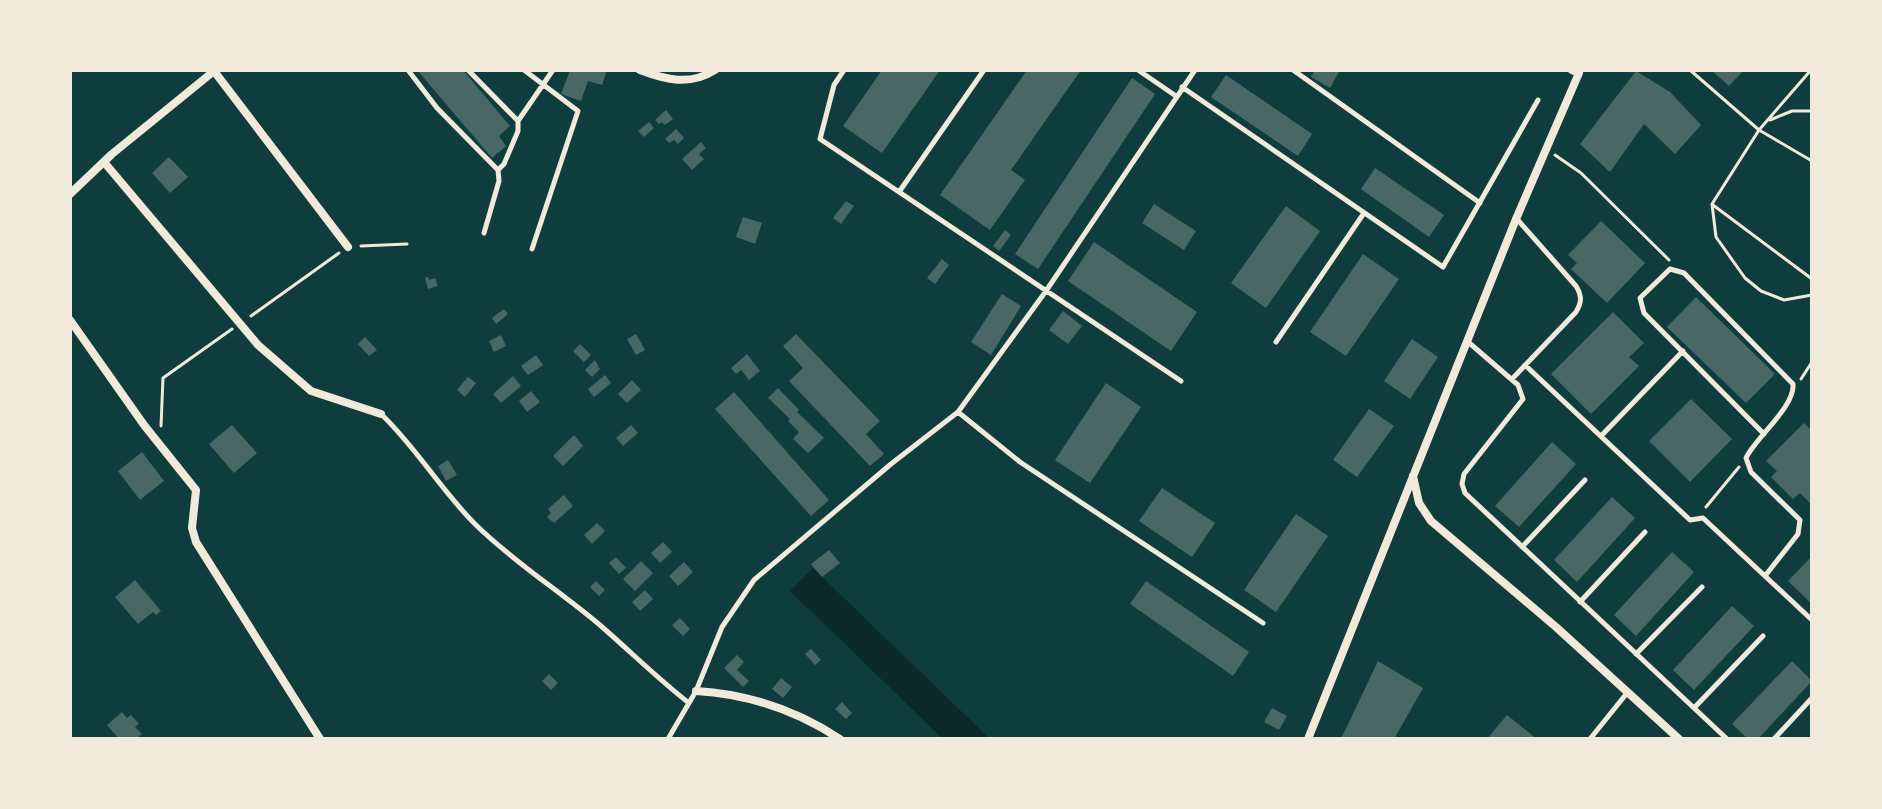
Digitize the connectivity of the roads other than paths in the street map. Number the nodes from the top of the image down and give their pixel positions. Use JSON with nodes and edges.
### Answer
{"nodes":[{"id":1,"x":408,"y":70,"type":"edge"},
{"id":2,"x":468,"y":70,"type":"edge"},
{"id":3,"x":524,"y":70,"type":"edge"},
{"id":4,"x":553,"y":70,"type":"edge"},
{"id":5,"x":640,"y":70,"type":"edge"},
{"id":6,"x":715,"y":70,"type":"edge"},
{"id":7,"x":844,"y":70,"type":"edge"},
{"id":8,"x":984,"y":70,"type":"edge"},
{"id":9,"x":1138,"y":70,"type":"edge"},
{"id":10,"x":1195,"y":70,"type":"edge"},
{"id":11,"x":1293,"y":70,"type":"edge"},
{"id":12,"x":214,"y":71,"type":"edge"},
{"id":13,"x":1578,"y":71,"type":"edge"},
{"id":14,"x":543,"y":87,"type":"junction"},
{"id":15,"x":1182,"y":87,"type":"junction"},
{"id":16,"x":1176,"y":96,"type":"junction"},
{"id":17,"x":1538,"y":100,"type":"dead end"},
{"id":18,"x":518,"y":121,"type":"junction"},
{"id":19,"x":104,"y":162,"type":"junction"},
{"id":20,"x":498,"y":170,"type":"junction"},
{"id":21,"x":899,"y":192,"type":"junction"},
{"id":22,"x":70,"y":194,"type":"edge"},
{"id":23,"x":1480,"y":203,"type":"junction"},
{"id":24,"x":1364,"y":213,"type":"junction"},
{"id":25,"x":1516,"y":219,"type":"junction"},
{"id":26,"x":484,"y":233,"type":"dead end"},
{"id":27,"x":348,"y":247,"type":"road end"},
{"id":28,"x":532,"y":249,"type":"dead end"},
{"id":29,"x":1046,"y":291,"type":"junction"},
{"id":30,"x":70,"y":320,"type":"edge"},
{"id":31,"x":1467,"y":341,"type":"junction"},
{"id":32,"x":1276,"y":342,"type":"dead end"},
{"id":33,"x":1683,"y":351,"type":"junction"},
{"id":34,"x":1525,"y":365,"type":"junction"},
{"id":35,"x":1512,"y":379,"type":"junction"},
{"id":36,"x":1181,"y":381,"type":"dead end"},
{"id":37,"x":958,"y":412,"type":"junction"},
{"id":38,"x":381,"y":414,"type":"joint"},
{"id":39,"x":1764,"y":434,"type":"junction"},
{"id":40,"x":1601,"y":436,"type":"junction"},
{"id":41,"x":1413,"y":475,"type":"junction"},
{"id":42,"x":1585,"y":480,"type":"dead end"},
{"id":43,"x":1645,"y":532,"type":"dead end"},
{"id":44,"x":1522,"y":547,"type":"junction"},
{"id":45,"x":1765,"y":576,"type":"junction"},
{"id":46,"x":1702,"y":587,"type":"dead end"},
{"id":47,"x":1580,"y":602,"type":"junction"},
{"id":48,"x":1812,"y":620,"type":"edge"},
{"id":49,"x":1263,"y":623,"type":"dead end"},
{"id":50,"x":1763,"y":636,"type":"dead end"},
{"id":51,"x":1636,"y":654,"type":"junction"},
{"id":52,"x":696,"y":691,"type":"junction"},
{"id":53,"x":1627,"y":693,"type":"junction"},
{"id":54,"x":1812,"y":698,"type":"edge"},
{"id":55,"x":689,"y":703,"type":"junction"},
{"id":56,"x":1694,"y":708,"type":"junction"},
{"id":57,"x":320,"y":739,"type":"edge"},
{"id":58,"x":668,"y":739,"type":"edge"},
{"id":59,"x":840,"y":739,"type":"edge"},
{"id":60,"x":1308,"y":739,"type":"edge"},
{"id":61,"x":1590,"y":739,"type":"edge"},
{"id":62,"x":1679,"y":739,"type":"edge"},
{"id":63,"x":1727,"y":739,"type":"edge"},
{"id":64,"x":1774,"y":739,"type":"edge"}],
"edges":[{"from":1,"to":20,"type":"lane"},
{"from":2,"to":18,"type":"lane"},
{"from":3,"to":14,"type":"lane"},
{"from":4,"to":14,"type":"lane"},
{"from":5,"to":6,"type":"street"},
{"from":7,"to":21,"type":"lane"},
{"from":8,"to":21,"type":"lane"},
{"from":9,"to":16,"type":"lane"},
{"from":10,"to":15,"type":"lane"},
{"from":11,"to":23,"type":"lane"},
{"from":12,"to":19,"type":"street"},
{"from":12,"to":27,"type":"street"},
{"from":13,"to":25,"type":"street"},
{"from":14,"to":18,"type":"lane"},
{"from":14,"to":28,"type":"lane"},
{"from":15,"to":16,"type":"lane"},
{"from":15,"to":24,"type":"lane"},
{"from":16,"to":29,"type":"lane"},
{"from":17,"to":23,"type":"lane"},
{"from":18,"to":20,"type":"lane"},
{"from":19,"to":22,"type":"street"},
{"from":19,"to":38,"type":"street"},
{"from":20,"to":26,"type":"lane"},
{"from":21,"to":29,"type":"lane"},
{"from":23,"to":24,"type":"lane"},
{"from":24,"to":32,"type":"lane"},
{"from":25,"to":31,"type":"street"},
{"from":25,"to":34,"type":"lane"},
{"from":29,"to":36,"type":"lane"},
{"from":29,"to":37,"type":"lane"},
{"from":30,"to":57,"type":"street"},
{"from":31,"to":35,"type":"lane"},
{"from":31,"to":41,"type":"street"},
{"from":33,"to":39,"type":"lane"},
{"from":33,"to":39,"type":"lane"},
{"from":33,"to":40,"type":"lane"},
{"from":34,"to":35,"type":"lane"},
{"from":34,"to":40,"type":"lane"},
{"from":35,"to":44,"type":"lane"},
{"from":37,"to":49,"type":"lane"},
{"from":37,"to":52,"type":"lane"},
{"from":38,"to":55,"type":"lane"},
{"from":39,"to":45,"type":"lane"},
{"from":40,"to":45,"type":"lane"},
{"from":41,"to":53,"type":"street"},
{"from":41,"to":60,"type":"street"},
{"from":42,"to":44,"type":"lane"},
{"from":43,"to":47,"type":"lane"},
{"from":44,"to":47,"type":"lane"},
{"from":45,"to":48,"type":"lane"},
{"from":46,"to":51,"type":"lane"},
{"from":47,"to":51,"type":"lane"},
{"from":50,"to":56,"type":"lane"},
{"from":51,"to":56,"type":"lane"},
{"from":52,"to":55,"type":"lane"},
{"from":52,"to":59,"type":"street"},
{"from":53,"to":61,"type":"lane"},
{"from":53,"to":62,"type":"street"},
{"from":54,"to":64,"type":"lane"},
{"from":55,"to":58,"type":"lane"},
{"from":56,"to":63,"type":"lane"}]}
